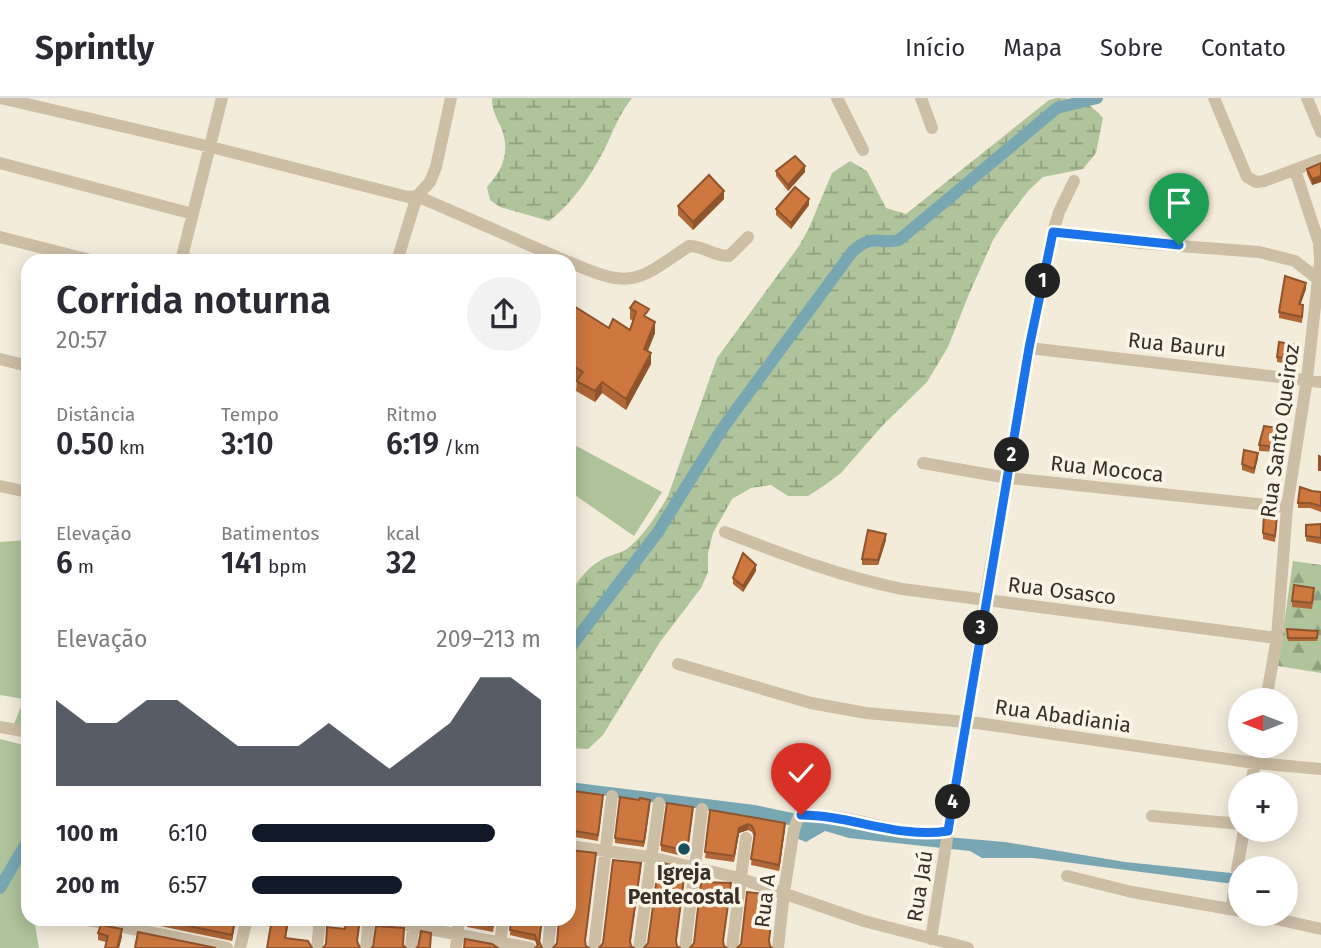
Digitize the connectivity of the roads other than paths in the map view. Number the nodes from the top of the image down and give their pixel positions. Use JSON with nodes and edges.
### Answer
{"nodes":[{"id":1,"x":1,"y":98,"type":"edge"},
{"id":2,"x":222,"y":98,"type":"edge"},
{"id":3,"x":451,"y":98,"type":"edge"},
{"id":4,"x":837,"y":98,"type":"edge"},
{"id":5,"x":921,"y":98,"type":"edge"},
{"id":6,"x":1214,"y":98,"type":"edge"},
{"id":7,"x":1307,"y":98,"type":"edge"},
{"id":8,"x":932,"y":128,"type":"dead end"},
{"id":9,"x":1321,"y":132,"type":"edge"},
{"id":10,"x":211,"y":147,"type":"junction"},
{"id":11,"x":863,"y":150,"type":"dead end"},
{"id":12,"x":1321,"y":160,"type":"edge"},
{"id":13,"x":0,"y":163,"type":"edge"},
{"id":14,"x":1295,"y":170,"type":"junction"},
{"id":15,"x":1074,"y":181,"type":"dead end"},
{"id":16,"x":416,"y":196,"type":"junction"},
{"id":17,"x":193,"y":214,"type":"junction"},
{"id":18,"x":1053,"y":232,"type":"junction"},
{"id":19,"x":0,"y":237,"type":"edge"},
{"id":20,"x":748,"y":237,"type":"dead end"},
{"id":21,"x":67,"y":254,"type":"edge"},
{"id":22,"x":183,"y":254,"type":"edge"},
{"id":23,"x":399,"y":254,"type":"edge"},
{"id":24,"x":551,"y":254,"type":"edge"},
{"id":25,"x":576,"y":265,"type":"edge"},
{"id":26,"x":1319,"y":280,"type":"junction"},
{"id":27,"x":1029,"y":348,"type":"junction"},
{"id":28,"x":0,"y":359,"type":"edge"},
{"id":29,"x":21,"y":364,"type":"edge"},
{"id":30,"x":1307,"y":379,"type":"junction"},
{"id":31,"x":1321,"y":382,"type":"edge"},
{"id":32,"x":923,"y":463,"type":"dead end"},
{"id":33,"x":1008,"y":478,"type":"junction"},
{"id":34,"x":0,"y":486,"type":"edge"},
{"id":35,"x":21,"y":490,"type":"edge"},
{"id":36,"x":1287,"y":507,"type":"junction"},
{"id":37,"x":725,"y":532,"type":"dead end"},
{"id":38,"x":985,"y":600,"type":"junction"},
{"id":39,"x":1277,"y":638,"type":"junction"},
{"id":40,"x":678,"y":664,"type":"dead end"},
{"id":41,"x":1268,"y":688,"type":"edge"},
{"id":42,"x":965,"y":723,"type":"junction"},
{"id":43,"x":0,"y":727,"type":"edge"},
{"id":44,"x":21,"y":731,"type":"edge"},
{"id":45,"x":1256,"y":758,"type":"edge"},
{"id":46,"x":1255,"y":763,"type":"junction"},
{"id":47,"x":1321,"y":769,"type":"edge"},
{"id":48,"x":1253,"y":772,"type":"edge"},
{"id":49,"x":612,"y":796,"type":"dead end"},
{"id":50,"x":659,"y":803,"type":"dead end"},
{"id":51,"x":702,"y":809,"type":"dead end"},
{"id":52,"x":1152,"y":816,"type":"dead end"},
{"id":53,"x":1228,"y":823,"type":"edge"},
{"id":54,"x":947,"y":834,"type":"junction"},
{"id":55,"x":746,"y":838,"type":"dead end"},
{"id":56,"x":576,"y":847,"type":"edge"},
{"id":57,"x":606,"y":852,"type":"junction"},
{"id":58,"x":650,"y":857,"type":"junction"},
{"id":59,"x":693,"y":867,"type":"junction"},
{"id":60,"x":1067,"y":876,"type":"dead end"},
{"id":61,"x":739,"y":878,"type":"junction"},
{"id":62,"x":784,"y":892,"type":"junction"},
{"id":63,"x":1228,"y":909,"type":"edge"},
{"id":64,"x":1298,"y":924,"type":"edge"},
{"id":65,"x":118,"y":926,"type":"edge"},
{"id":66,"x":150,"y":926,"type":"edge"},
{"id":67,"x":245,"y":926,"type":"edge"},
{"id":68,"x":319,"y":926,"type":"edge"},
{"id":69,"x":368,"y":926,"type":"edge"},
{"id":70,"x":413,"y":926,"type":"edge"},
{"id":71,"x":429,"y":926,"type":"edge"},
{"id":72,"x":458,"y":926,"type":"edge"},
{"id":73,"x":502,"y":926,"type":"edge"},
{"id":74,"x":550,"y":926,"type":"edge"},
{"id":75,"x":1321,"y":929,"type":"edge"},
{"id":76,"x":148,"y":932,"type":"junction"},
{"id":77,"x":457,"y":933,"type":"junction"},
{"id":78,"x":931,"y":939,"type":"junction"},
{"id":79,"x":500,"y":945,"type":"edge"},
{"id":80,"x":947,"y":946,"type":"edge"},
{"id":81,"x":228,"y":948,"type":"edge"},
{"id":82,"x":240,"y":948,"type":"edge"},
{"id":83,"x":317,"y":948,"type":"edge"},
{"id":84,"x":366,"y":948,"type":"edge"},
{"id":85,"x":411,"y":948,"type":"edge"},
{"id":86,"x":456,"y":948,"type":"edge"},
{"id":87,"x":530,"y":948,"type":"edge"},
{"id":88,"x":548,"y":948,"type":"edge"},
{"id":89,"x":594,"y":948,"type":"edge"},
{"id":90,"x":639,"y":948,"type":"edge"},
{"id":91,"x":685,"y":948,"type":"edge"},
{"id":92,"x":732,"y":948,"type":"edge"},
{"id":93,"x":778,"y":948,"type":"edge"},
{"id":94,"x":968,"y":948,"type":"edge"}],
"edges":[{"from":1,"to":10,"type":"street"},
{"from":2,"to":10,"type":"street"},
{"from":3,"to":16,"type":"street"},
{"from":4,"to":11,"type":"street"},
{"from":5,"to":8,"type":"street"},
{"from":6,"to":14,"type":"street"},
{"from":7,"to":9,"type":"street"},
{"from":10,"to":16,"type":"street"},
{"from":10,"to":17,"type":"street"},
{"from":12,"to":14,"type":"street"},
{"from":13,"to":17,"type":"street"},
{"from":14,"to":26,"type":"street","name":"Rua Santo Queiroz"},
{"from":15,"to":18,"type":"street","name":"Rua Jaú"},
{"from":16,"to":23,"type":"street"},
{"from":16,"to":24,"type":"street"},
{"from":17,"to":22,"type":"street"},
{"from":18,"to":26,"type":"street"},
{"from":18,"to":27,"type":"street","name":"Rua Jaú"},
{"from":19,"to":21,"type":"street"},
{"from":20,"to":25,"type":"street"},
{"from":26,"to":30,"type":"street","name":"Rua Santo Queiroz"},
{"from":27,"to":30,"type":"street","name":"Rua Bauru"},
{"from":27,"to":33,"type":"street","name":"Rua Jaú"},
{"from":28,"to":29,"type":"street"},
{"from":30,"to":31,"type":"street","name":"Rua Bauru"},
{"from":30,"to":36,"type":"street","name":"Rua Santo Queiroz"},
{"from":32,"to":33,"type":"street","name":"Rua Mococa"},
{"from":33,"to":36,"type":"street","name":"Rua Mococa"},
{"from":33,"to":38,"type":"street","name":"Rua Jaú"},
{"from":34,"to":35,"type":"street"},
{"from":36,"to":39,"type":"street","name":"Rua Santo Queiroz"},
{"from":37,"to":38,"type":"street","name":"Rua Osasco"},
{"from":38,"to":39,"type":"street","name":"Rua Osasco"},
{"from":38,"to":42,"type":"street","name":"Rua Jaú"},
{"from":39,"to":41,"type":"street","name":"Rua Santo Queiroz"},
{"from":40,"to":42,"type":"street","name":"Rua Abadiania"},
{"from":42,"to":46,"type":"street","name":"Rua Abadiania"},
{"from":42,"to":54,"type":"street","name":"Rua Jaú"},
{"from":43,"to":44,"type":"street"},
{"from":45,"to":46,"type":"street"},
{"from":46,"to":47,"type":"street","name":"Rua Abadiania"},
{"from":46,"to":48,"type":"street"},
{"from":49,"to":57,"type":"street"},
{"from":50,"to":58,"type":"street"},
{"from":51,"to":59,"type":"street"},
{"from":52,"to":53,"type":"street"},
{"from":54,"to":62,"type":"street","name":"Rua A"},
{"from":54,"to":78,"type":"street","name":"Rua Jaú"},
{"from":55,"to":61,"type":"street"},
{"from":56,"to":57,"type":"street"},
{"from":57,"to":58,"type":"street"},
{"from":57,"to":89,"type":"street"},
{"from":58,"to":59,"type":"street"},
{"from":58,"to":90,"type":"street"},
{"from":59,"to":61,"type":"street"},
{"from":59,"to":91,"type":"street"},
{"from":60,"to":63,"type":"street"},
{"from":61,"to":62,"type":"street"},
{"from":61,"to":92,"type":"street"},
{"from":62,"to":78,"type":"street"},
{"from":62,"to":93,"type":"street","name":"Rua A"},
{"from":64,"to":75,"type":"street"},
{"from":65,"to":76,"type":"street"},
{"from":66,"to":76,"type":"street"},
{"from":67,"to":82,"type":"street"},
{"from":68,"to":83,"type":"street"},
{"from":69,"to":84,"type":"street"},
{"from":70,"to":85,"type":"street"},
{"from":71,"to":77,"type":"street"},
{"from":72,"to":77,"type":"street"},
{"from":73,"to":79,"type":"street"},
{"from":74,"to":88,"type":"street"},
{"from":76,"to":81,"type":"street"},
{"from":77,"to":79,"type":"street"},
{"from":77,"to":86,"type":"street"},
{"from":78,"to":80,"type":"street"},
{"from":79,"to":87,"type":"street"},
{"from":80,"to":94,"type":"street"}]}
